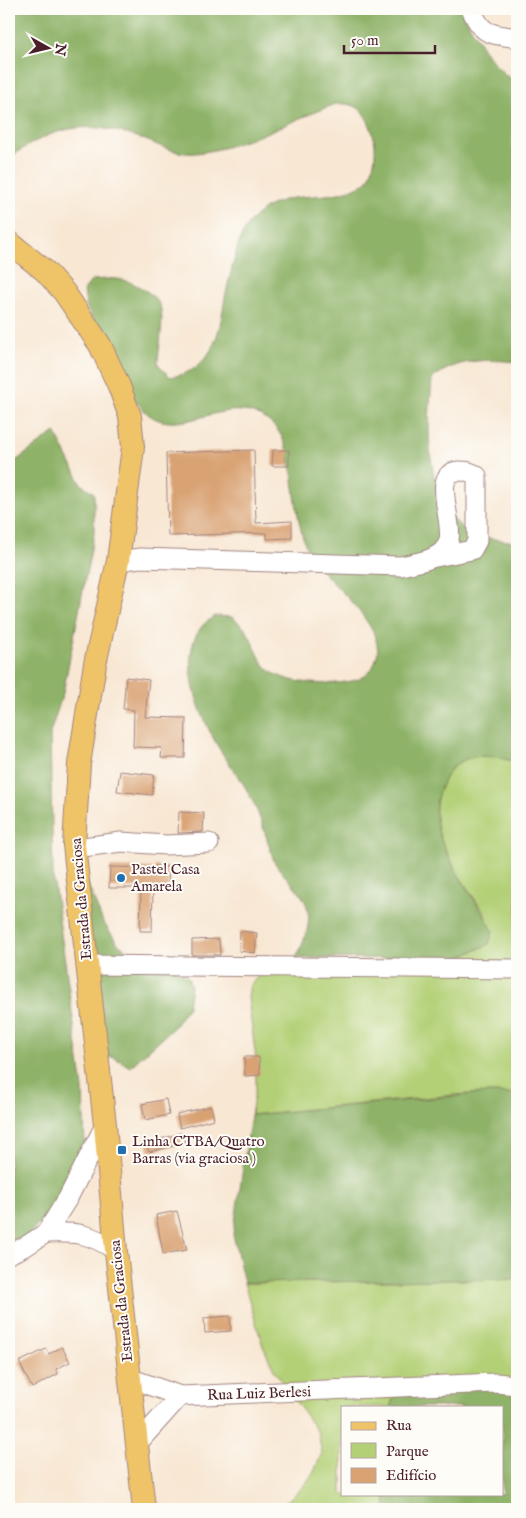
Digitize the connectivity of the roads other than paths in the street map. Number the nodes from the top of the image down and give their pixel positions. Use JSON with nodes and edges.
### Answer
{"nodes":[{"id":1,"x":471,"y":9,"type":"edge"},
{"id":2,"x":517,"y":38,"type":"edge"},
{"id":3,"x":9,"y":242,"type":"edge"},
{"id":4,"x":436,"y":557,"type":"dead end"},
{"id":5,"x":118,"y":561,"type":"junction"},
{"id":6,"x":210,"y":843,"type":"dead end"},
{"id":7,"x":74,"y":845,"type":"junction"},
{"id":8,"x":87,"y":965,"type":"junction"},
{"id":9,"x":517,"y":969,"type":"edge"},
{"id":10,"x":105,"y":1125,"type":"junction"},
{"id":11,"x":46,"y":1232,"type":"junction"},
{"id":12,"x":116,"y":1252,"type":"junction"},
{"id":13,"x":9,"y":1254,"type":"edge"},
{"id":14,"x":129,"y":1378,"type":"junction"},
{"id":15,"x":517,"y":1385,"type":"edge"},
{"id":16,"x":180,"y":1396,"type":"junction"},
{"id":17,"x":136,"y":1445,"type":"junction"},
{"id":18,"x":144,"y":1509,"type":"edge"}],
"edges":[{"from":1,"to":2,"type":"street"},
{"from":3,"to":5,"type":"main road","name":"Estrada da Graciosa"},
{"from":4,"to":5,"type":"street"},
{"from":5,"to":7,"type":"main road","name":"Estrada da Graciosa"},
{"from":6,"to":7,"type":"street"},
{"from":7,"to":8,"type":"main road","name":"Estrada da Graciosa"},
{"from":8,"to":9,"type":"street"},
{"from":8,"to":10,"type":"main road","name":"Estrada da Graciosa"},
{"from":10,"to":11,"type":"street"},
{"from":10,"to":12,"type":"main road","name":"Estrada da Graciosa"},
{"from":11,"to":12,"type":"street"},
{"from":11,"to":13,"type":"street"},
{"from":12,"to":14,"type":"main road","name":"Estrada da Graciosa"},
{"from":14,"to":16,"type":"street","name":"Rua Luiz Berlesi"},
{"from":14,"to":17,"type":"main road","name":"Estrada da Graciosa"},
{"from":15,"to":16,"type":"street","name":"Rua Luiz Berlesi"},
{"from":16,"to":17,"type":"street"},
{"from":17,"to":18,"type":"main road","name":"Estrada da Graciosa"}]}
